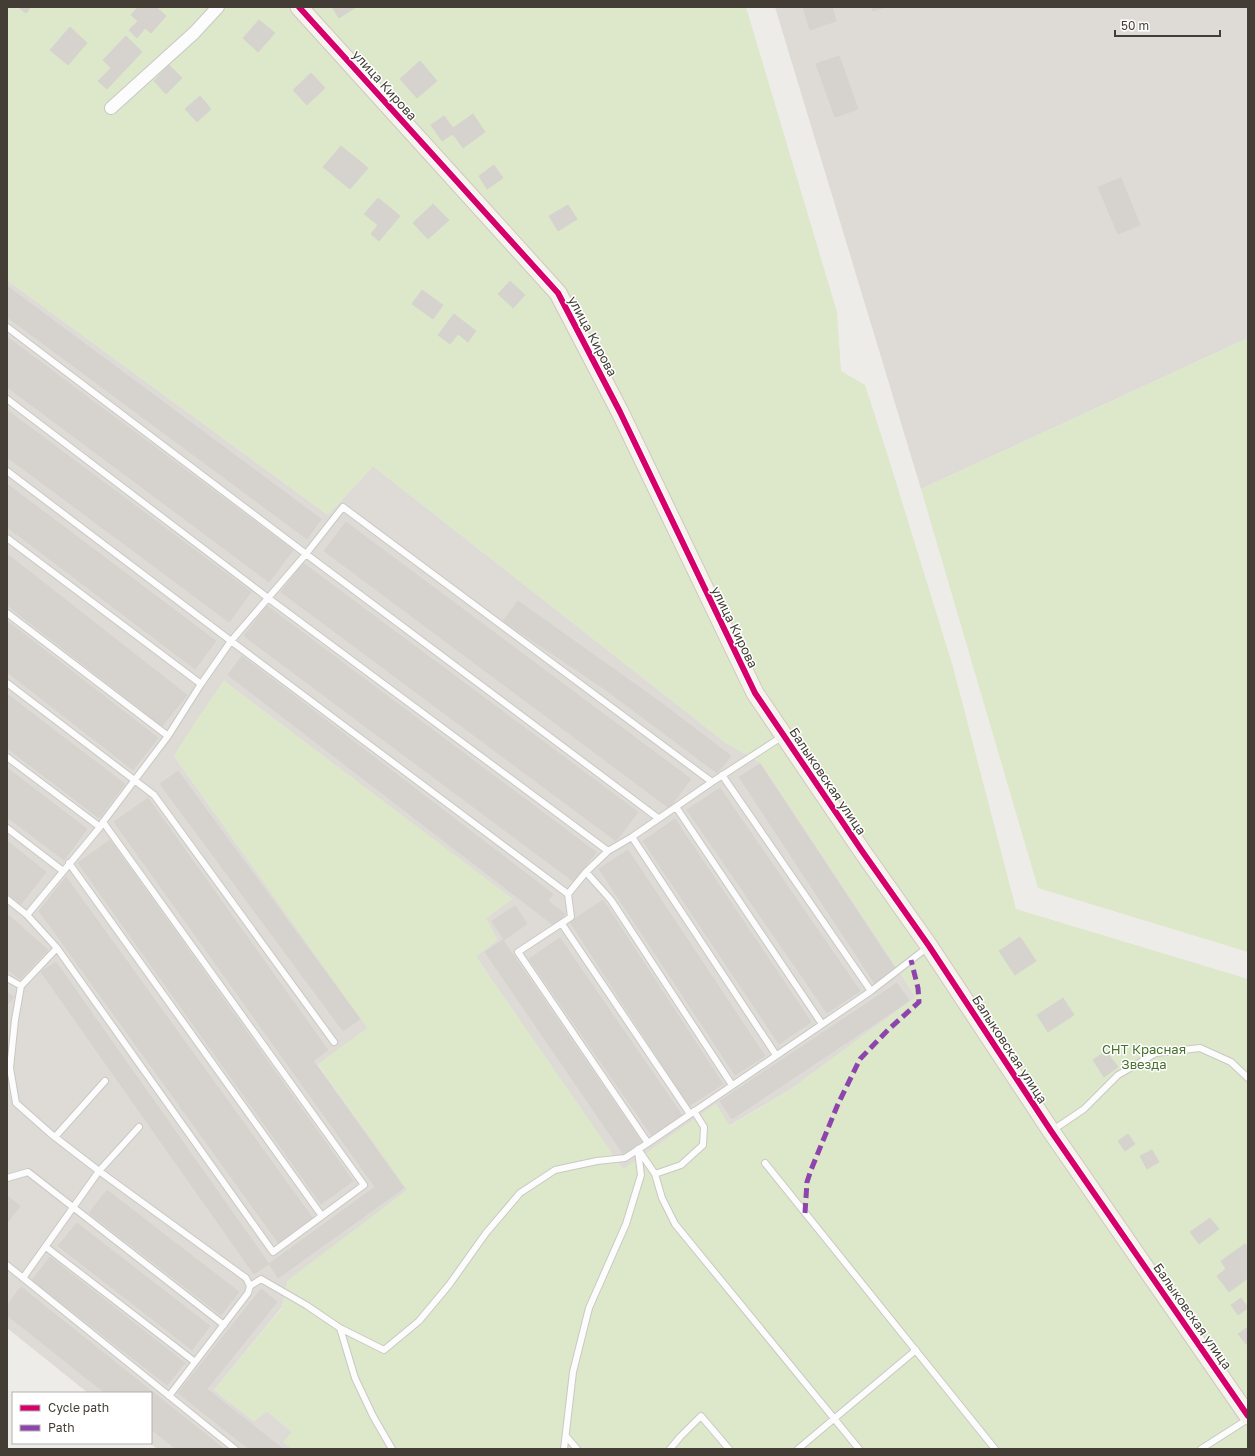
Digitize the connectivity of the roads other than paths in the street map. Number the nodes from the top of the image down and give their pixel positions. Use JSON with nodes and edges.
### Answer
{"nodes":[{"id":1,"x":218,"y":7,"type":"edge"},
{"id":2,"x":299,"y":7,"type":"edge"},
{"id":3,"x":111,"y":108,"type":"dead end"},
{"id":4,"x":7,"y":327,"type":"edge"},
{"id":5,"x":7,"y":399,"type":"edge"},
{"id":6,"x":7,"y":471,"type":"edge"},
{"id":7,"x":7,"y":538,"type":"edge"},
{"id":8,"x":306,"y":554,"type":"junction"},
{"id":9,"x":268,"y":598,"type":"junction"},
{"id":10,"x":7,"y":613,"type":"edge"},
{"id":11,"x":231,"y":641,"type":"junction"},
{"id":12,"x":7,"y":683,"type":"edge"},
{"id":13,"x":200,"y":684,"type":"junction"},
{"id":14,"x":755,"y":693,"type":"joint"},
{"id":15,"x":168,"y":736,"type":"junction"},
{"id":16,"x":783,"y":736,"type":"junction"},
{"id":17,"x":7,"y":757,"type":"edge"},
{"id":18,"x":722,"y":775,"type":"junction"},
{"id":19,"x":135,"y":780,"type":"junction"},
{"id":20,"x":712,"y":782,"type":"junction"},
{"id":21,"x":676,"y":807,"type":"junction"},
{"id":22,"x":658,"y":818,"type":"junction"},
{"id":23,"x":101,"y":825,"type":"junction"},
{"id":24,"x":7,"y":828,"type":"edge"},
{"id":25,"x":632,"y":837,"type":"junction"},
{"id":26,"x":608,"y":851,"type":"junction"},
{"id":27,"x":69,"y":864,"type":"junction"},
{"id":28,"x":63,"y":871,"type":"junction"},
{"id":29,"x":586,"y":872,"type":"junction"},
{"id":30,"x":568,"y":894,"type":"junction"},
{"id":31,"x":7,"y":899,"type":"edge"},
{"id":32,"x":27,"y":915,"type":"junction"},
{"id":33,"x":562,"y":924,"type":"junction"},
{"id":34,"x":930,"y":946,"type":"junction"},
{"id":35,"x":57,"y":948,"type":"junction"},
{"id":36,"x":7,"y":978,"type":"edge"},
{"id":37,"x":21,"y":986,"type":"junction"},
{"id":38,"x":871,"y":991,"type":"junction"},
{"id":39,"x":822,"y":1024,"type":"junction"},
{"id":40,"x":334,"y":1042,"type":"dead end"},
{"id":41,"x":776,"y":1055,"type":"junction"},
{"id":42,"x":1248,"y":1078,"type":"edge"},
{"id":43,"x":105,"y":1081,"type":"dead end"},
{"id":44,"x":732,"y":1085,"type":"junction"},
{"id":45,"x":692,"y":1113,"type":"junction"},
{"id":46,"x":139,"y":1126,"type":"dead end"},
{"id":47,"x":1051,"y":1131,"type":"junction"},
{"id":48,"x":55,"y":1137,"type":"junction"},
{"id":49,"x":648,"y":1143,"type":"junction"},
{"id":50,"x":638,"y":1149,"type":"junction"},
{"id":51,"x":765,"y":1163,"type":"dead end"},
{"id":52,"x":99,"y":1171,"type":"junction"},
{"id":53,"x":655,"y":1174,"type":"junction"},
{"id":54,"x":7,"y":1178,"type":"edge"},
{"id":55,"x":73,"y":1207,"type":"junction"},
{"id":56,"x":322,"y":1216,"type":"junction"},
{"id":57,"x":46,"y":1247,"type":"junction"},
{"id":58,"x":7,"y":1265,"type":"edge"},
{"id":59,"x":23,"y":1278,"type":"junction"},
{"id":60,"x":250,"y":1286,"type":"junction"},
{"id":61,"x":224,"y":1325,"type":"junction"},
{"id":62,"x":340,"y":1328,"type":"junction"},
{"id":63,"x":916,"y":1350,"type":"junction"},
{"id":64,"x":195,"y":1362,"type":"junction"},
{"id":65,"x":169,"y":1396,"type":"junction"},
{"id":66,"x":835,"y":1418,"type":"junction"},
{"id":67,"x":1248,"y":1418,"type":"edge"},
{"id":68,"x":566,"y":1436,"type":"junction"},
{"id":69,"x":235,"y":1449,"type":"edge"},
{"id":70,"x":392,"y":1449,"type":"edge"},
{"id":71,"x":564,"y":1449,"type":"edge"},
{"id":72,"x":577,"y":1449,"type":"edge"},
{"id":73,"x":670,"y":1449,"type":"edge"},
{"id":74,"x":729,"y":1449,"type":"edge"},
{"id":75,"x":798,"y":1449,"type":"edge"},
{"id":76,"x":859,"y":1449,"type":"edge"},
{"id":77,"x":995,"y":1449,"type":"edge"},
{"id":78,"x":1201,"y":1449,"type":"edge"}],
"edges":[{"from":1,"to":3,"type":"street"},
{"from":2,"to":14,"type":"street","name":"улица Кирова"},
{"from":4,"to":8,"type":"lane"},
{"from":5,"to":9,"type":"lane"},
{"from":6,"to":11,"type":"lane"},
{"from":7,"to":13,"type":"lane"},
{"from":8,"to":9,"type":"lane"},
{"from":8,"to":20,"type":"lane"},
{"from":8,"to":22,"type":"lane"},
{"from":9,"to":11,"type":"lane"},
{"from":9,"to":26,"type":"lane"},
{"from":10,"to":15,"type":"lane"},
{"from":11,"to":13,"type":"lane"},
{"from":11,"to":30,"type":"lane"},
{"from":12,"to":19,"type":"lane"},
{"from":13,"to":15,"type":"lane"},
{"from":14,"to":16,"type":"street","name":"Балыковская улица"},
{"from":15,"to":19,"type":"lane"},
{"from":16,"to":18,"type":"lane"},
{"from":16,"to":34,"type":"street","name":"Балыковская улица"},
{"from":17,"to":23,"type":"lane"},
{"from":18,"to":20,"type":"lane"},
{"from":18,"to":38,"type":"lane"},
{"from":19,"to":23,"type":"lane"},
{"from":19,"to":40,"type":"lane"},
{"from":20,"to":21,"type":"lane"},
{"from":21,"to":22,"type":"lane"},
{"from":21,"to":39,"type":"lane"},
{"from":22,"to":25,"type":"lane"},
{"from":23,"to":27,"type":"lane"},
{"from":23,"to":56,"type":"lane"},
{"from":24,"to":28,"type":"lane"},
{"from":25,"to":26,"type":"lane"},
{"from":25,"to":41,"type":"lane"},
{"from":26,"to":29,"type":"lane"},
{"from":27,"to":28,"type":"lane"},
{"from":27,"to":56,"type":"lane"},
{"from":28,"to":32,"type":"lane"},
{"from":29,"to":30,"type":"lane"},
{"from":29,"to":44,"type":"lane"},
{"from":30,"to":33,"type":"lane"},
{"from":31,"to":32,"type":"lane"},
{"from":32,"to":35,"type":"lane"},
{"from":33,"to":45,"type":"lane"},
{"from":33,"to":49,"type":"lane"},
{"from":34,"to":38,"type":"lane"},
{"from":34,"to":47,"type":"street","name":"Балыковская улица"},
{"from":35,"to":37,"type":"lane"},
{"from":35,"to":56,"type":"lane"},
{"from":36,"to":37,"type":"lane"},
{"from":37,"to":48,"type":"lane"},
{"from":38,"to":39,"type":"lane"},
{"from":39,"to":41,"type":"lane"},
{"from":41,"to":44,"type":"lane"},
{"from":42,"to":47,"type":"lane"},
{"from":43,"to":48,"type":"lane"},
{"from":44,"to":45,"type":"lane"},
{"from":45,"to":49,"type":"lane"},
{"from":45,"to":53,"type":"lane"},
{"from":46,"to":52,"type":"lane"},
{"from":47,"to":67,"type":"street","name":"Балыковская улица"},
{"from":48,"to":52,"type":"lane"},
{"from":49,"to":50,"type":"lane"},
{"from":50,"to":53,"type":"lane"},
{"from":50,"to":62,"type":"lane"},
{"from":50,"to":68,"type":"lane"},
{"from":51,"to":63,"type":"lane"},
{"from":52,"to":55,"type":"lane"},
{"from":52,"to":60,"type":"lane"},
{"from":53,"to":66,"type":"lane"},
{"from":54,"to":55,"type":"lane"},
{"from":55,"to":57,"type":"lane"},
{"from":55,"to":61,"type":"lane"},
{"from":57,"to":59,"type":"lane"},
{"from":57,"to":64,"type":"lane"},
{"from":58,"to":59,"type":"lane"},
{"from":59,"to":65,"type":"lane"},
{"from":60,"to":61,"type":"lane"},
{"from":60,"to":62,"type":"lane"},
{"from":61,"to":64,"type":"lane"},
{"from":62,"to":70,"type":"lane"},
{"from":63,"to":66,"type":"lane"},
{"from":63,"to":77,"type":"lane"},
{"from":64,"to":65,"type":"lane"},
{"from":65,"to":69,"type":"lane"},
{"from":66,"to":75,"type":"lane"},
{"from":66,"to":76,"type":"lane"},
{"from":67,"to":78,"type":"lane"},
{"from":68,"to":71,"type":"lane"},
{"from":68,"to":72,"type":"lane"},
{"from":73,"to":74,"type":"lane"}]}
